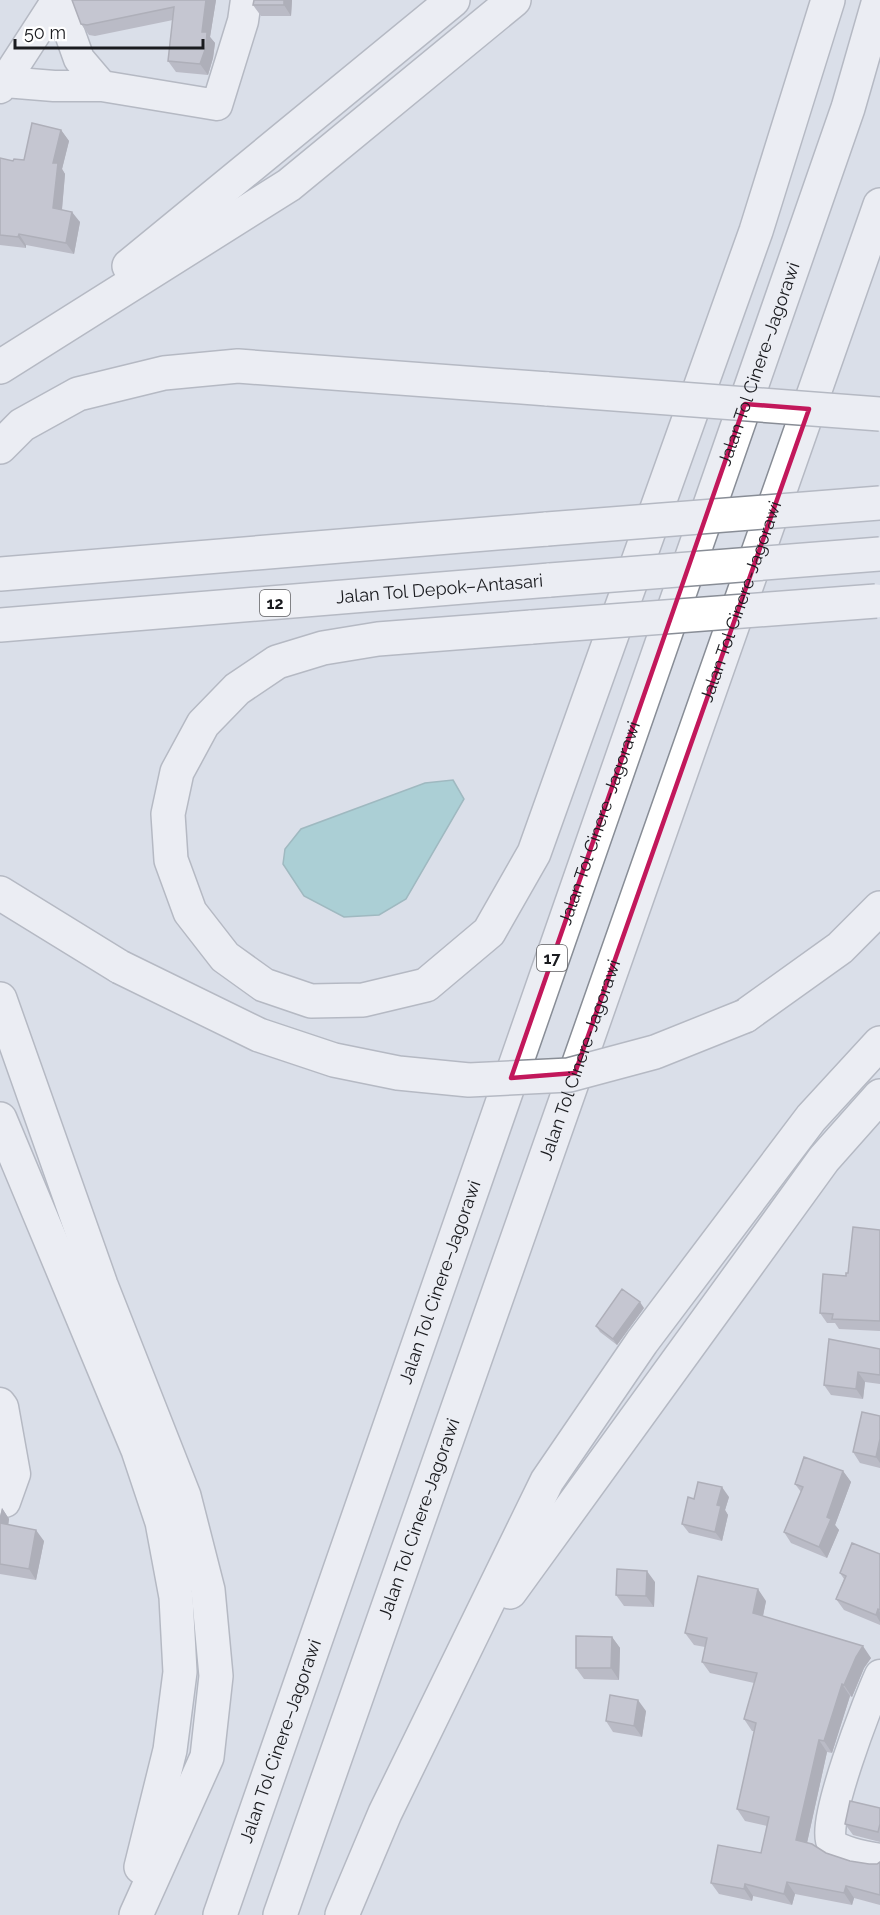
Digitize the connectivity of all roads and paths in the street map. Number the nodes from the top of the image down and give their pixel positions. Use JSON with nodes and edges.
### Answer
{"nodes":[{"id":1,"x":57,"y":0,"type":"edge"},
{"id":2,"x":246,"y":0,"type":"edge"},
{"id":3,"x":453,"y":0,"type":"edge"},
{"id":4,"x":514,"y":0,"type":"edge"},
{"id":5,"x":828,"y":0,"type":"edge"},
{"id":6,"x":879,"y":0,"type":"edge"},
{"id":7,"x":8,"y":68,"type":"edge"},
{"id":8,"x":102,"y":86,"type":"junction"},
{"id":9,"x":880,"y":205,"type":"edge"},
{"id":10,"x":9,"y":362,"type":"edge"},
{"id":11,"x":880,"y":414,"type":"edge"},
{"id":12,"x":0,"y":447,"type":"edge"},
{"id":13,"x":880,"y":503,"type":"edge"},
{"id":14,"x":880,"y":554,"type":"edge"},
{"id":15,"x":0,"y":574,"type":"edge"},
{"id":16,"x":878,"y":601,"type":"edge"},
{"id":17,"x":0,"y":625,"type":"edge"},
{"id":18,"x":0,"y":893,"type":"edge"},
{"id":19,"x":880,"y":908,"type":"edge"},
{"id":20,"x":0,"y":999,"type":"edge"},
{"id":21,"x":880,"y":1043,"type":"edge"},
{"id":22,"x":880,"y":1096,"type":"edge"},
{"id":23,"x":0,"y":1119,"type":"edge"},
{"id":24,"x":0,"y":1404,"type":"edge"},
{"id":25,"x":0,"y":1502,"type":"edge"},
{"id":26,"x":461,"y":1659,"type":"junction"},
{"id":27,"x":880,"y":1675,"type":"edge"},
{"id":28,"x":880,"y":1859,"type":"edge"},
{"id":29,"x":129,"y":1915,"type":"edge"},
{"id":30,"x":136,"y":1915,"type":"edge"},
{"id":31,"x":220,"y":1915,"type":"edge"},
{"id":32,"x":280,"y":1915,"type":"edge"},
{"id":33,"x":342,"y":1915,"type":"edge"}],
"edges":[{"from":1,"to":7,"type":"street"},
{"from":1,"to":8,"type":"street"},
{"from":2,"to":8,"type":"street"},
{"from":3,"to":10,"type":"highway"},
{"from":4,"to":10,"type":"highway"},
{"from":5,"to":16,"type":"highway","bridge":true},
{"from":6,"to":31,"type":"highway","name":"Jalan Tol Cinere–Jagorawi","number":"17"},
{"from":7,"to":8,"type":"street"},
{"from":9,"to":32,"type":"highway","name":"Jalan Tol Cinere-Jagorawi"},
{"from":11,"to":12,"type":"highway","bridge":true},
{"from":13,"to":15,"type":"highway","bridge":true},
{"from":14,"to":17,"type":"highway","name":"Jalan Tol Depok–Antasari","number":"12","bridge":true},
{"from":18,"to":19,"type":"highway","bridge":true},
{"from":20,"to":30,"type":"highway"},
{"from":21,"to":26,"type":"highway"},
{"from":22,"to":26,"type":"highway"},
{"from":23,"to":29,"type":"highway"},
{"from":24,"to":25,"type":"street"},
{"from":26,"to":33,"type":"highway"},
{"from":27,"to":28,"type":"street"}]}
